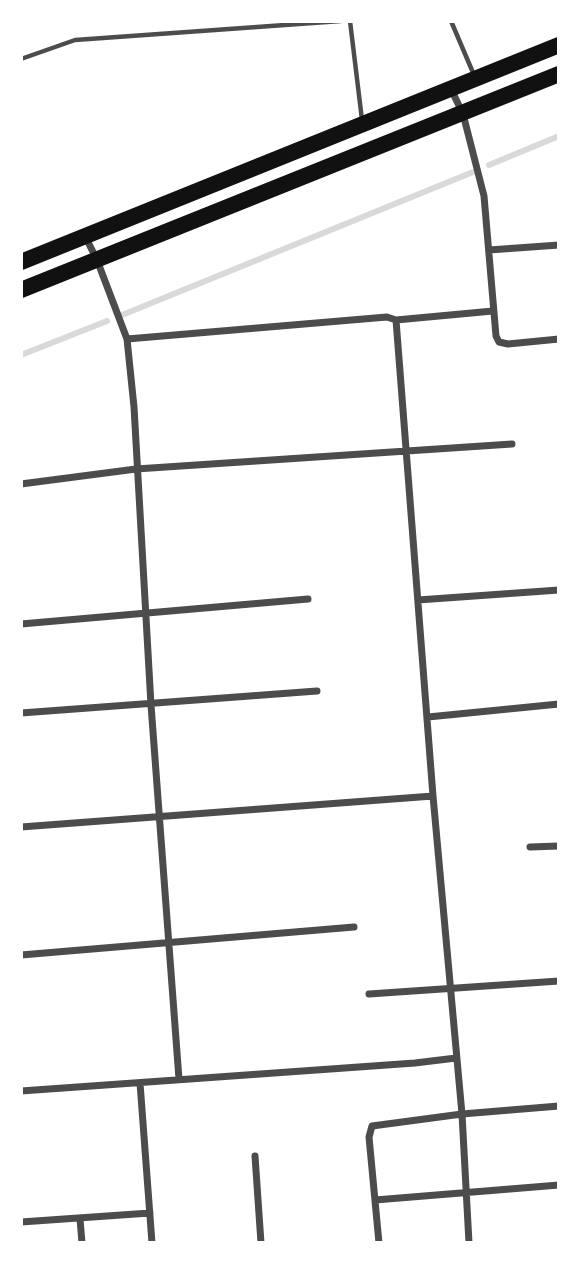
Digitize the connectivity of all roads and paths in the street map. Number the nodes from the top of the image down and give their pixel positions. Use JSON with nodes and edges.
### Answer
{"nodes":[{"id":1,"x":341,"y":21,"type":"edge"},
{"id":2,"x":349,"y":21,"type":"edge"},
{"id":3,"x":452,"y":21,"type":"edge"},
{"id":4,"x":559,"y":45,"type":"edge"},
{"id":5,"x":21,"y":59,"type":"edge"},
{"id":6,"x":559,"y":74,"type":"edge"},
{"id":7,"x":476,"y":79,"type":"junction"},
{"id":8,"x":451,"y":89,"type":"junction"},
{"id":9,"x":463,"y":114,"type":"junction"},
{"id":10,"x":362,"y":124,"type":"junction"},
{"id":11,"x":85,"y":236,"type":"junction"},
{"id":12,"x":559,"y":244,"type":"edge"},
{"id":13,"x":489,"y":250,"type":"junction"},
{"id":14,"x":97,"y":260,"type":"junction"},
{"id":15,"x":21,"y":262,"type":"edge"},
{"id":16,"x":21,"y":290,"type":"edge"},
{"id":17,"x":493,"y":311,"type":"junction"},
{"id":18,"x":396,"y":320,"type":"junction"},
{"id":19,"x":127,"y":339,"type":"junction"},
{"id":20,"x":559,"y":340,"type":"edge"},
{"id":21,"x":512,"y":444,"type":"dead end"},
{"id":22,"x":405,"y":452,"type":"junction"},
{"id":23,"x":136,"y":469,"type":"junction"},
{"id":24,"x":21,"y":484,"type":"edge"},
{"id":25,"x":559,"y":590,"type":"edge"},
{"id":26,"x":308,"y":599,"type":"dead end"},
{"id":27,"x":418,"y":600,"type":"junction"},
{"id":28,"x":146,"y":612,"type":"junction"},
{"id":29,"x":21,"y":624,"type":"edge"},
{"id":30,"x":317,"y":691,"type":"dead end"},
{"id":31,"x":559,"y":704,"type":"edge"},
{"id":32,"x":151,"y":705,"type":"junction"},
{"id":33,"x":21,"y":713,"type":"edge"},
{"id":34,"x":428,"y":717,"type":"junction"},
{"id":35,"x":433,"y":796,"type":"junction"},
{"id":36,"x":159,"y":818,"type":"junction"},
{"id":37,"x":21,"y":827,"type":"edge"},
{"id":38,"x":559,"y":846,"type":"edge"},
{"id":39,"x":530,"y":848,"type":"dead end"},
{"id":40,"x":354,"y":928,"type":"dead end"},
{"id":41,"x":167,"y":943,"type":"junction"},
{"id":42,"x":21,"y":956,"type":"edge"},
{"id":43,"x":559,"y":981,"type":"edge"},
{"id":44,"x":450,"y":988,"type":"junction"},
{"id":45,"x":369,"y":994,"type":"dead end"},
{"id":46,"x":456,"y":1058,"type":"junction"},
{"id":47,"x":179,"y":1079,"type":"junction"},
{"id":48,"x":140,"y":1083,"type":"junction"},
{"id":49,"x":21,"y":1091,"type":"edge"},
{"id":50,"x":559,"y":1107,"type":"edge"},
{"id":51,"x":462,"y":1114,"type":"junction"},
{"id":52,"x":255,"y":1156,"type":"dead end"},
{"id":53,"x":559,"y":1185,"type":"edge"},
{"id":54,"x":468,"y":1192,"type":"junction"},
{"id":55,"x":375,"y":1200,"type":"junction"},
{"id":56,"x":150,"y":1213,"type":"junction"},
{"id":57,"x":80,"y":1219,"type":"junction"},
{"id":58,"x":21,"y":1222,"type":"edge"},
{"id":59,"x":82,"y":1243,"type":"edge"},
{"id":60,"x":152,"y":1243,"type":"edge"},
{"id":61,"x":261,"y":1243,"type":"edge"},
{"id":62,"x":379,"y":1243,"type":"edge"},
{"id":63,"x":468,"y":1243,"type":"edge"}],
"edges":[{"from":1,"to":5,"type":"lane"},
{"from":2,"to":10,"type":"lane"},
{"from":3,"to":7,"type":"lane"},
{"from":4,"to":7,"type":"highway"},
{"from":6,"to":9,"type":"highway"},
{"from":7,"to":8,"type":"highway"},
{"from":8,"to":9,"type":"street"},
{"from":8,"to":10,"type":"highway"},
{"from":9,"to":13,"type":"street"},
{"from":9,"to":14,"type":"highway"},
{"from":10,"to":11,"type":"highway"},
{"from":11,"to":14,"type":"street"},
{"from":11,"to":15,"type":"highway"},
{"from":12,"to":13,"type":"street"},
{"from":13,"to":17,"type":"street"},
{"from":14,"to":16,"type":"highway"},
{"from":14,"to":19,"type":"street"},
{"from":17,"to":18,"type":"street"},
{"from":17,"to":20,"type":"street"},
{"from":18,"to":19,"type":"street"},
{"from":18,"to":22,"type":"street"},
{"from":19,"to":23,"type":"street"},
{"from":21,"to":22,"type":"street"},
{"from":22,"to":23,"type":"street"},
{"from":22,"to":27,"type":"street"},
{"from":23,"to":24,"type":"street"},
{"from":23,"to":28,"type":"street"},
{"from":25,"to":27,"type":"street"},
{"from":26,"to":28,"type":"street"},
{"from":27,"to":34,"type":"street"},
{"from":28,"to":29,"type":"street"},
{"from":28,"to":32,"type":"street"},
{"from":30,"to":32,"type":"street"},
{"from":31,"to":34,"type":"street"},
{"from":32,"to":33,"type":"street"},
{"from":32,"to":36,"type":"street"},
{"from":34,"to":35,"type":"street"},
{"from":35,"to":36,"type":"street"},
{"from":35,"to":44,"type":"street"},
{"from":36,"to":37,"type":"street"},
{"from":36,"to":41,"type":"street"},
{"from":38,"to":39,"type":"street"},
{"from":40,"to":41,"type":"street"},
{"from":41,"to":42,"type":"street"},
{"from":41,"to":47,"type":"street"},
{"from":43,"to":44,"type":"street"},
{"from":44,"to":45,"type":"street"},
{"from":44,"to":46,"type":"street"},
{"from":46,"to":47,"type":"street"},
{"from":46,"to":51,"type":"street"},
{"from":47,"to":48,"type":"street"},
{"from":48,"to":49,"type":"street"},
{"from":48,"to":56,"type":"street"},
{"from":50,"to":51,"type":"street"},
{"from":51,"to":54,"type":"street"},
{"from":51,"to":55,"type":"street"},
{"from":52,"to":61,"type":"street"},
{"from":53,"to":54,"type":"street"},
{"from":54,"to":55,"type":"street"},
{"from":54,"to":63,"type":"street"},
{"from":55,"to":62,"type":"street"},
{"from":56,"to":57,"type":"street"},
{"from":56,"to":60,"type":"street"},
{"from":57,"to":58,"type":"street"},
{"from":57,"to":59,"type":"street"}]}
